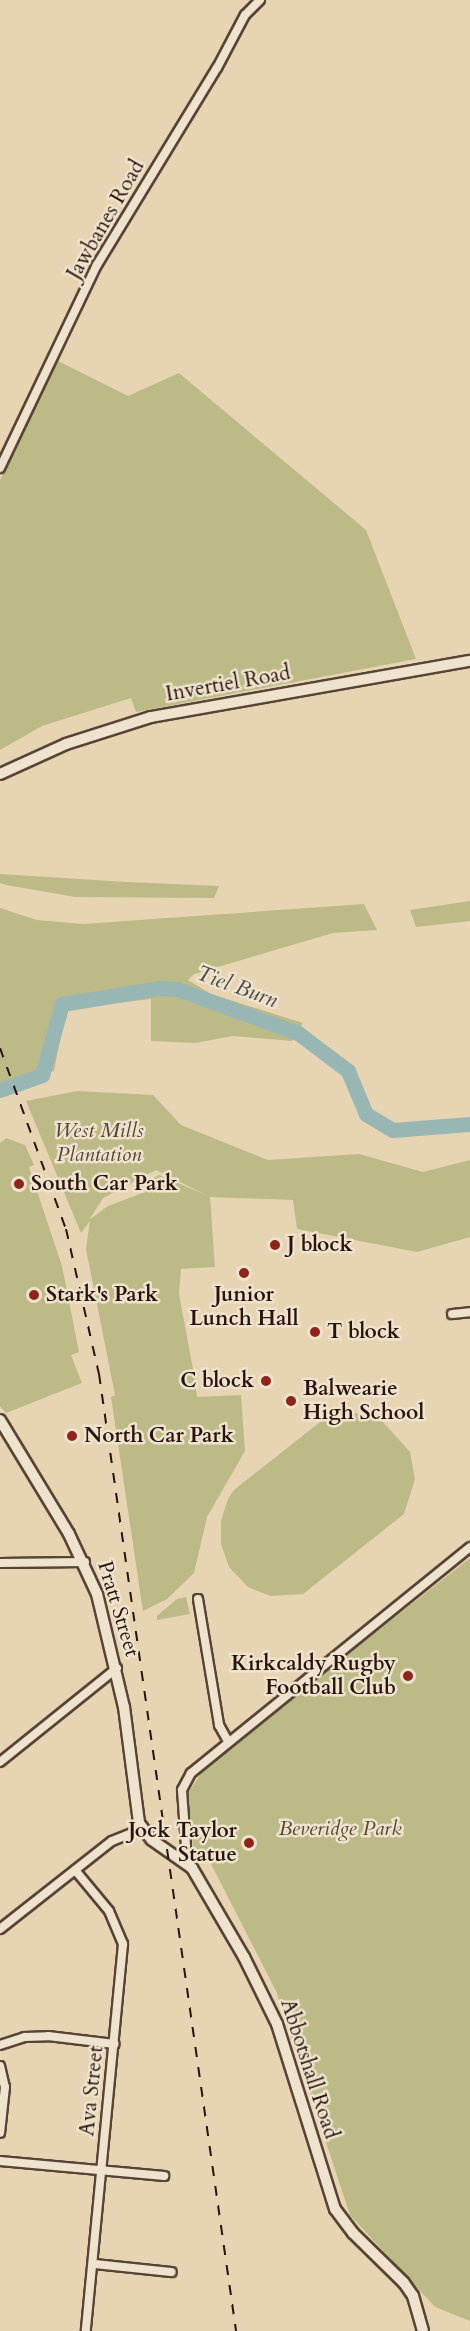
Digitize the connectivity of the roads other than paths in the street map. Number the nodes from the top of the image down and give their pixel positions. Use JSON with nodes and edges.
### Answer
{"nodes":[{"id":1,"x":260,"y":0,"type":"edge"},
{"id":2,"x":0,"y":468,"type":"edge"},
{"id":3,"x":470,"y":662,"type":"edge"},
{"id":4,"x":0,"y":774,"type":"edge"},
{"id":5,"x":470,"y":1312,"type":"edge"},
{"id":6,"x":452,"y":1314,"type":"dead end"},
{"id":7,"x":0,"y":1420,"type":"edge"},
{"id":8,"x":470,"y":1547,"type":"edge"},
{"id":9,"x":85,"y":1562,"type":"junction"},
{"id":10,"x":0,"y":1563,"type":"edge"},
{"id":11,"x":198,"y":1599,"type":"dead end"},
{"id":12,"x":117,"y":1668,"type":"junction"},
{"id":13,"x":228,"y":1741,"type":"junction"},
{"id":14,"x":0,"y":1762,"type":"edge"},
{"id":15,"x":141,"y":1829,"type":"junction"},
{"id":16,"x":181,"y":1859,"type":"junction"},
{"id":17,"x":75,"y":1870,"type":"junction"},
{"id":18,"x":0,"y":1929,"type":"edge"},
{"id":19,"x":116,"y":2044,"type":"junction"},
{"id":20,"x":0,"y":2045,"type":"edge"},
{"id":21,"x":0,"y":2066,"type":"edge"},
{"id":22,"x":0,"y":2133,"type":"edge"},
{"id":23,"x":0,"y":2161,"type":"edge"},
{"id":24,"x":102,"y":2171,"type":"junction"},
{"id":25,"x":164,"y":2176,"type":"dead end"},
{"id":26,"x":94,"y":2264,"type":"junction"},
{"id":27,"x":172,"y":2272,"type":"dead end"},
{"id":28,"x":86,"y":2331,"type":"edge"},
{"id":29,"x":423,"y":2331,"type":"edge"}],
"edges":[{"from":1,"to":2,"type":"street","name":"Jawbanes Road"},
{"from":3,"to":4,"type":"main road","name":"Invertiel Road"},
{"from":5,"to":6,"type":"street"},
{"from":7,"to":9,"type":"main road","name":"Pratt Street"},
{"from":8,"to":13,"type":"street"},
{"from":9,"to":10,"type":"street"},
{"from":9,"to":12,"type":"main road","name":"Pratt Street"},
{"from":11,"to":13,"type":"street"},
{"from":12,"to":14,"type":"street"},
{"from":12,"to":15,"type":"main road","name":"Pratt Street"},
{"from":13,"to":16,"type":"street"},
{"from":15,"to":16,"type":"main road","name":"Abbotshall Road"},
{"from":15,"to":17,"type":"street"},
{"from":16,"to":29,"type":"main road","name":"Abbotshall Road"},
{"from":17,"to":18,"type":"street"},
{"from":17,"to":19,"type":"street","name":"Ava Street"},
{"from":19,"to":20,"type":"street"},
{"from":19,"to":24,"type":"street","name":"Ava Street"},
{"from":21,"to":22,"type":"street"},
{"from":23,"to":24,"type":"street"},
{"from":24,"to":25,"type":"street"},
{"from":24,"to":26,"type":"street","name":"Ava Street"},
{"from":26,"to":27,"type":"street"},
{"from":26,"to":28,"type":"street","name":"Ava Street"}]}
